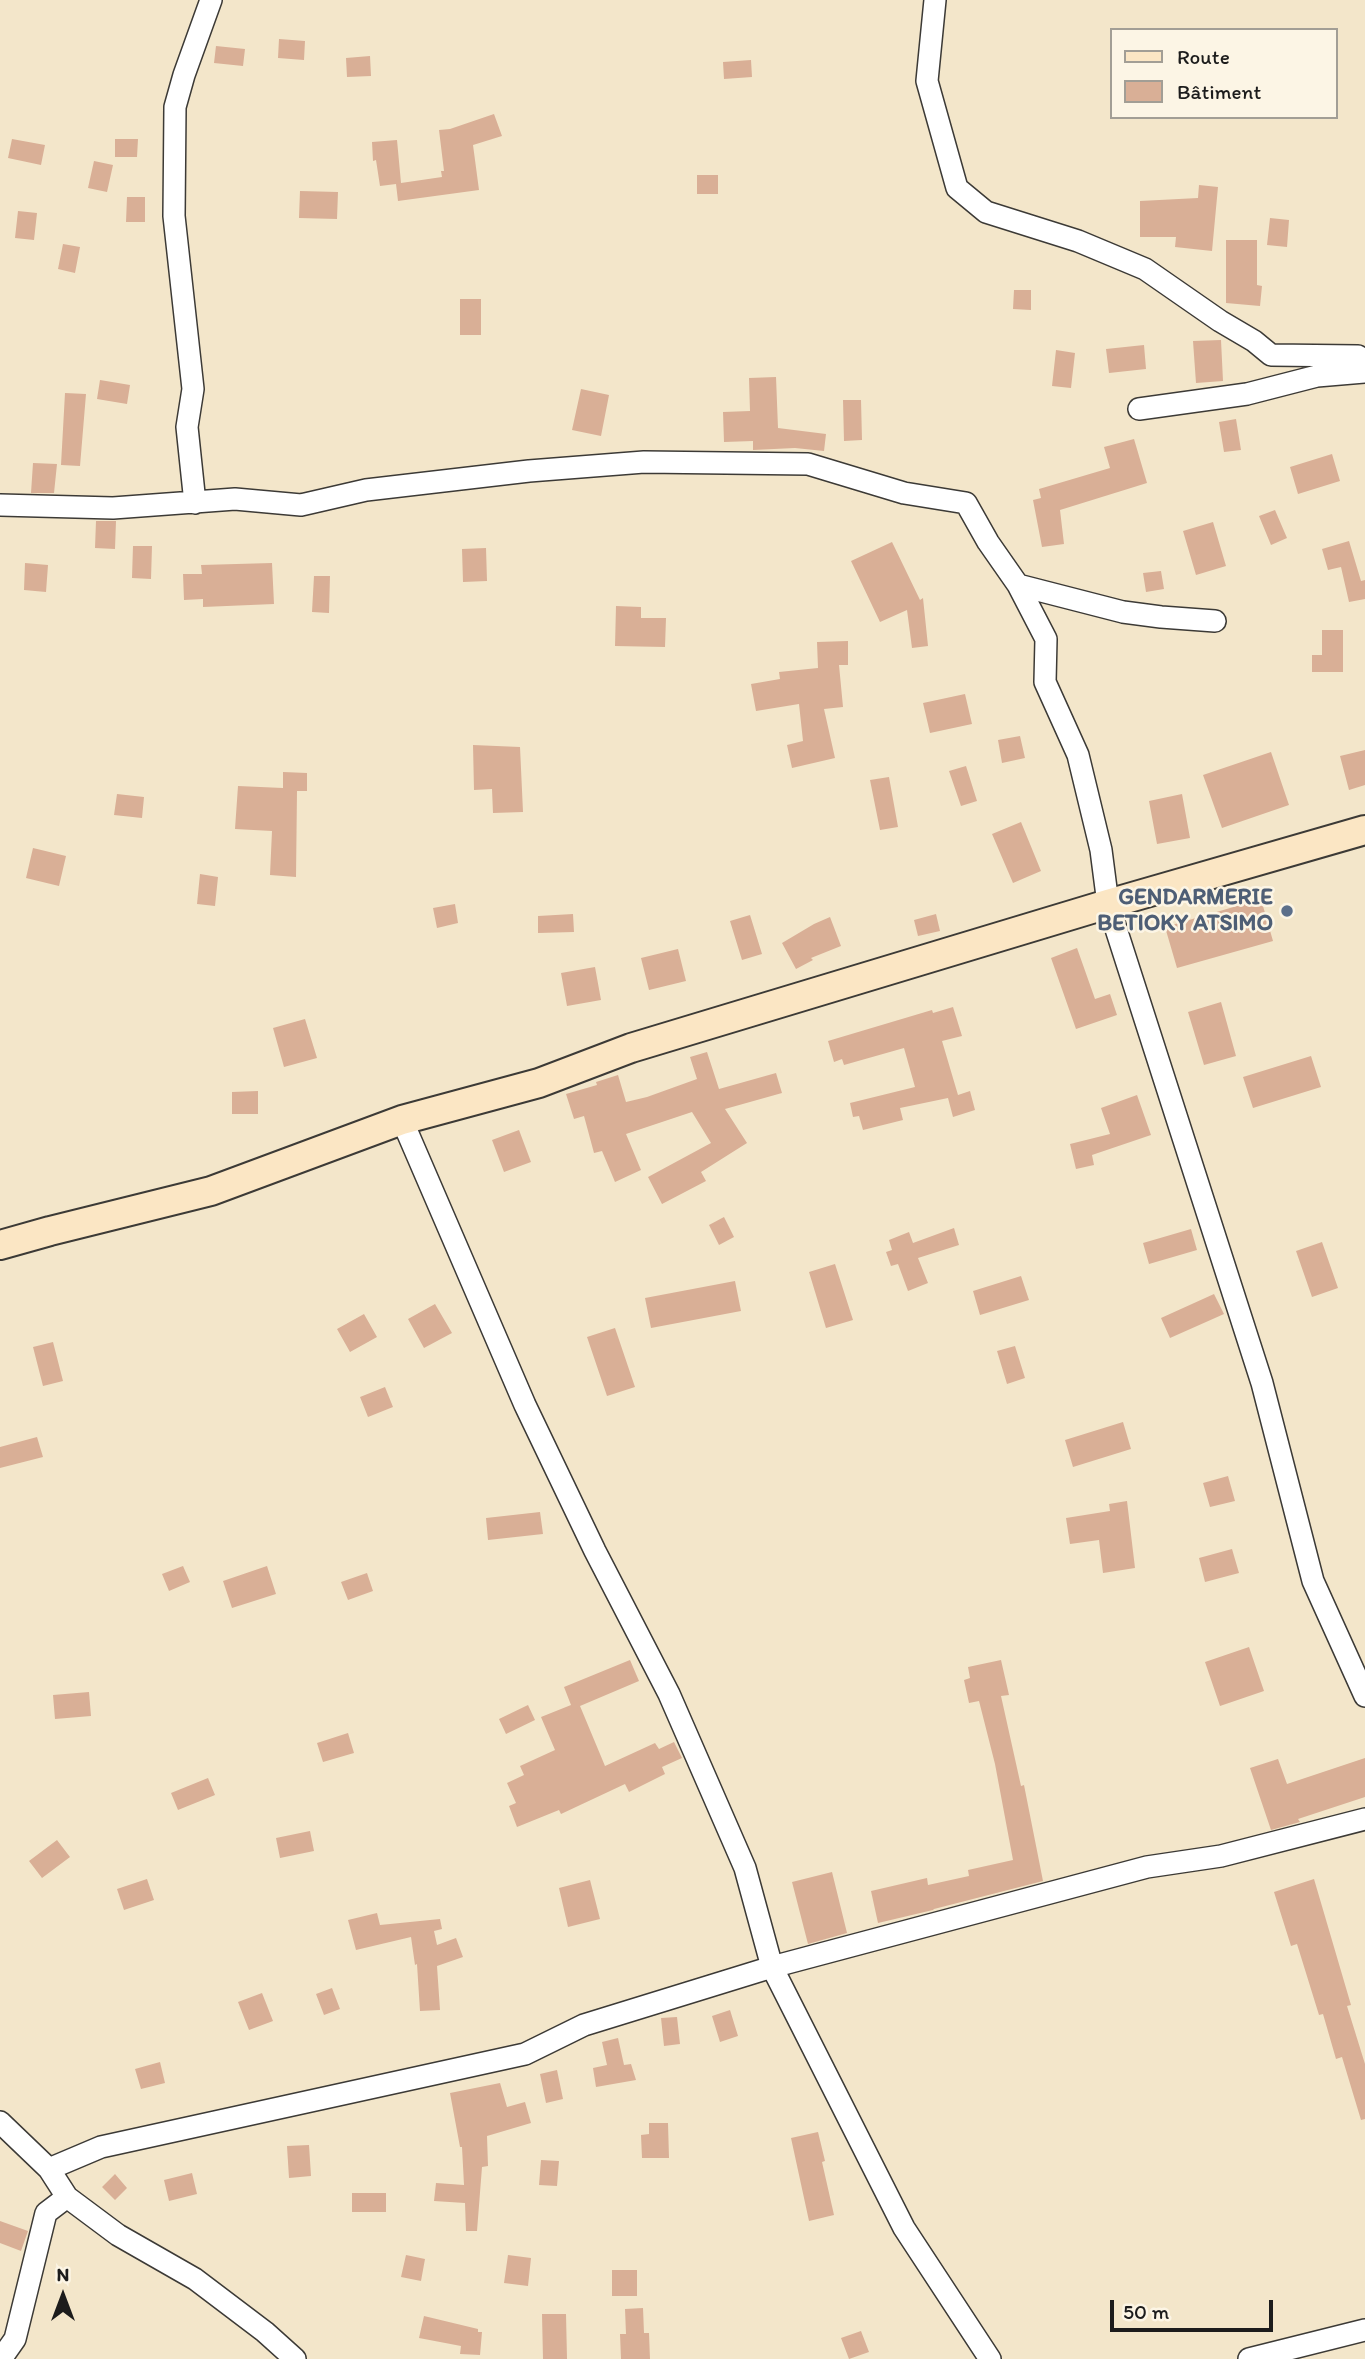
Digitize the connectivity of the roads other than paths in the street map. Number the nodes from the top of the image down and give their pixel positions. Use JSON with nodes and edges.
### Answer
{"nodes":[{"id":1,"x":211,"y":0,"type":"edge"},
{"id":2,"x":935,"y":0,"type":"edge"},
{"id":3,"x":1365,"y":360,"type":"edge"},
{"id":4,"x":1365,"y":372,"type":"edge"},
{"id":5,"x":1139,"y":409,"type":"dead end"},
{"id":6,"x":194,"y":503,"type":"junction"},
{"id":7,"x":0,"y":505,"type":"edge"},
{"id":8,"x":1018,"y":585,"type":"junction"},
{"id":9,"x":1215,"y":621,"type":"dead end"},
{"id":10,"x":1365,"y":830,"type":"edge"},
{"id":11,"x":1108,"y":904,"type":"junction"},
{"id":12,"x":402,"y":1119,"type":"junction"},
{"id":13,"x":0,"y":1245,"type":"edge"},
{"id":14,"x":1365,"y":1696,"type":"edge"},
{"id":15,"x":1365,"y":1819,"type":"edge"},
{"id":16,"x":772,"y":1967,"type":"junction"},
{"id":17,"x":0,"y":2122,"type":"edge"},
{"id":18,"x":49,"y":2169,"type":"junction"},
{"id":19,"x":67,"y":2197,"type":"junction"},
{"id":20,"x":1365,"y":2330,"type":"edge"},
{"id":21,"x":1,"y":2359,"type":"edge"},
{"id":22,"x":295,"y":2359,"type":"edge"},
{"id":23,"x":990,"y":2359,"type":"edge"},
{"id":24,"x":1249,"y":2359,"type":"edge"}],
"edges":[{"from":1,"to":6,"type":"street"},
{"from":2,"to":3,"type":"street"},
{"from":4,"to":5,"type":"street"},
{"from":6,"to":7,"type":"street"},
{"from":6,"to":8,"type":"street"},
{"from":8,"to":9,"type":"street"},
{"from":8,"to":11,"type":"street"},
{"from":10,"to":11,"type":"main road"},
{"from":11,"to":12,"type":"main road"},
{"from":11,"to":14,"type":"street"},
{"from":12,"to":13,"type":"main road"},
{"from":12,"to":16,"type":"street"},
{"from":15,"to":16,"type":"street"},
{"from":16,"to":18,"type":"street"},
{"from":16,"to":23,"type":"street"},
{"from":17,"to":18,"type":"street"},
{"from":18,"to":19,"type":"street"},
{"from":19,"to":21,"type":"street"},
{"from":19,"to":22,"type":"street"},
{"from":20,"to":24,"type":"street"}]}
